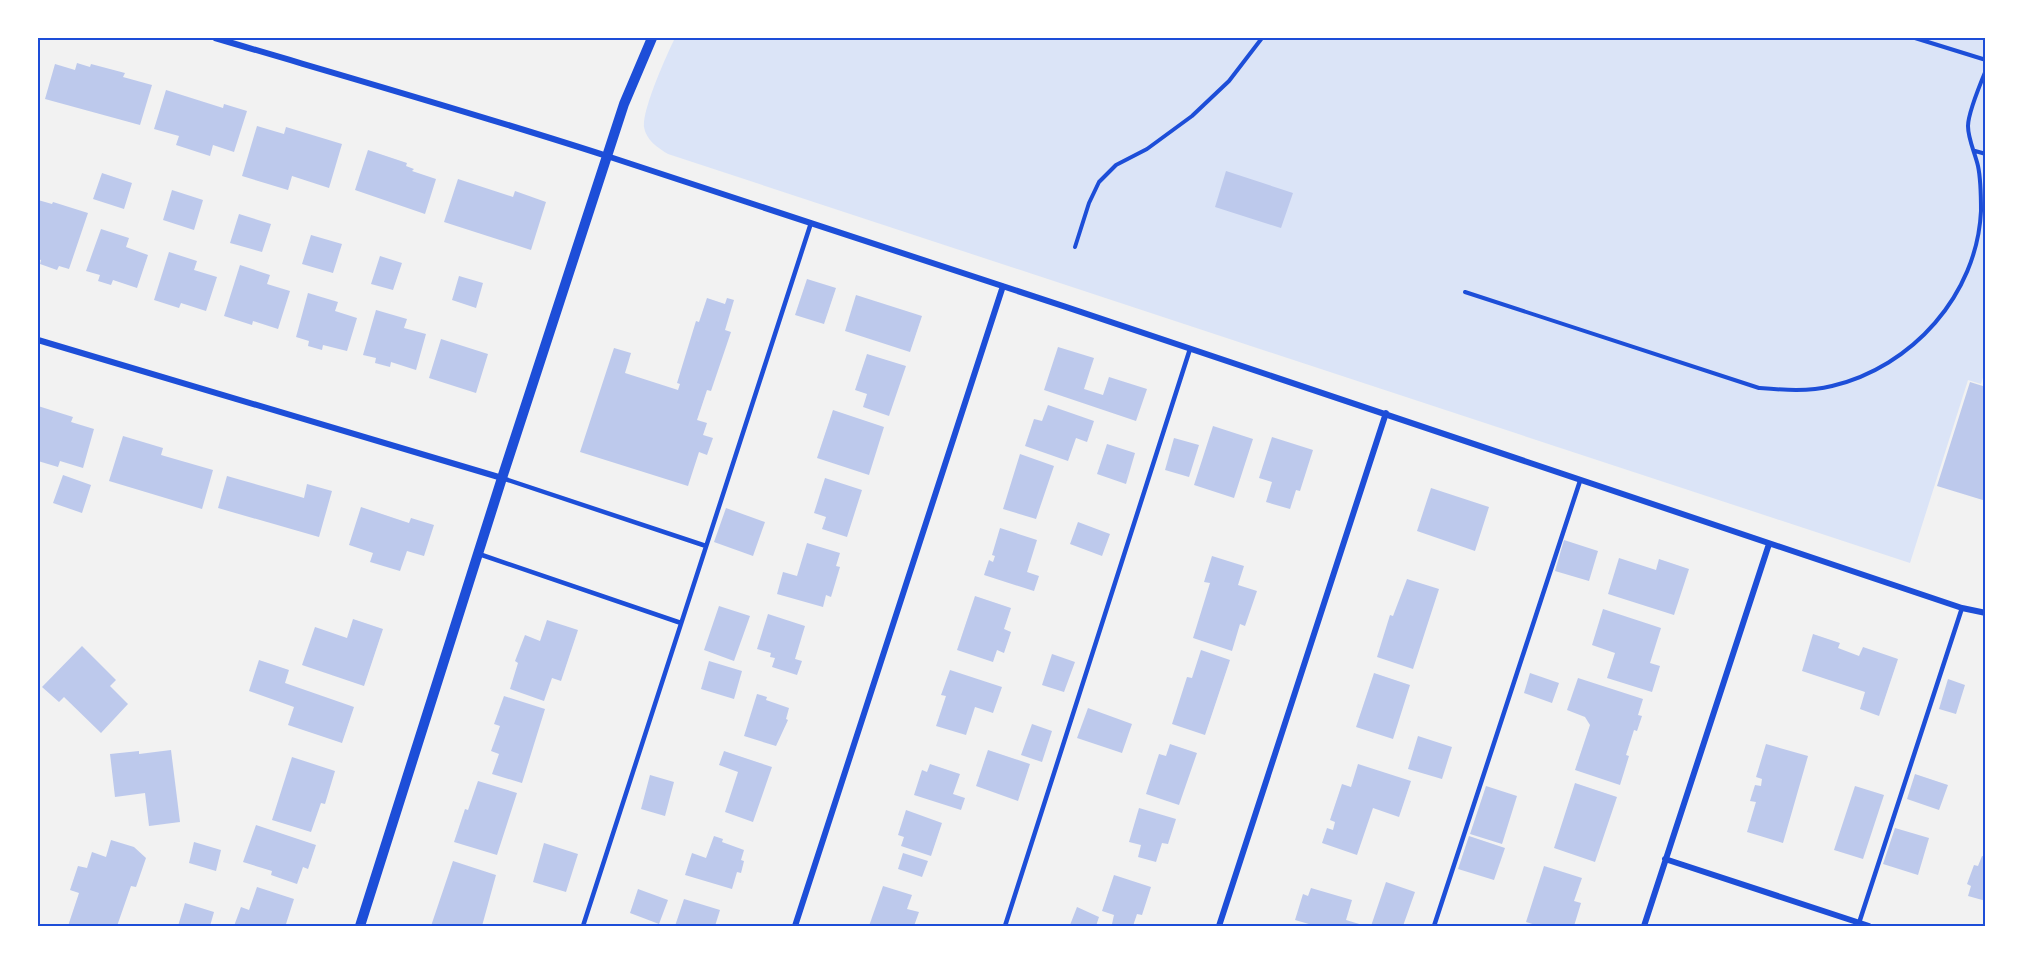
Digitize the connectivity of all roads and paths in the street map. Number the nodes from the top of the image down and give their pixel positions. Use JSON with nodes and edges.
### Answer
{"nodes":[{"id":1,"x":215,"y":38,"type":"edge"},
{"id":2,"x":652,"y":38,"type":"edge"},
{"id":3,"x":1262,"y":38,"type":"edge"},
{"id":4,"x":1915,"y":38,"type":"edge"},
{"id":5,"x":1986,"y":60,"type":"edge"},
{"id":6,"x":1986,"y":70,"type":"edge"},
{"id":7,"x":1974,"y":151,"type":"junction"},
{"id":8,"x":1986,"y":154,"type":"edge"},
{"id":9,"x":608,"y":156,"type":"junction"},
{"id":10,"x":811,"y":223,"type":"junction"},
{"id":11,"x":1075,"y":247,"type":"dead end"},
{"id":12,"x":1003,"y":286,"type":"junction"},
{"id":13,"x":1465,"y":292,"type":"dead end"},
{"id":14,"x":38,"y":340,"type":"edge"},
{"id":15,"x":1190,"y":350,"type":"junction"},
{"id":16,"x":1386,"y":413,"type":"junction"},
{"id":17,"x":502,"y":478,"type":"junction"},
{"id":18,"x":1580,"y":481,"type":"junction"},
{"id":19,"x":1769,"y":544,"type":"junction"},
{"id":20,"x":706,"y":546,"type":"junction"},
{"id":21,"x":478,"y":554,"type":"junction"},
{"id":22,"x":1962,"y":608,"type":"junction"},
{"id":23,"x":1986,"y":613,"type":"edge"},
{"id":24,"x":681,"y":623,"type":"junction"},
{"id":25,"x":1665,"y":860,"type":"junction"},
{"id":26,"x":1859,"y":925,"type":"edge"},
{"id":27,"x":360,"y":927,"type":"edge"},
{"id":28,"x":583,"y":927,"type":"edge"},
{"id":29,"x":795,"y":927,"type":"edge"},
{"id":30,"x":1005,"y":927,"type":"edge"},
{"id":31,"x":1219,"y":927,"type":"edge"},
{"id":32,"x":1434,"y":927,"type":"edge"},
{"id":33,"x":1644,"y":927,"type":"edge"},
{"id":34,"x":1869,"y":927,"type":"edge"}],
"edges":[{"from":1,"to":9,"type":"street"},
{"from":2,"to":9,"type":"street"},
{"from":3,"to":11,"type":"path"},
{"from":4,"to":5,"type":"path"},
{"from":6,"to":7,"type":"path"},
{"from":7,"to":8,"type":"path"},
{"from":7,"to":13,"type":"path"},
{"from":9,"to":10,"type":"street"},
{"from":9,"to":17,"type":"street"},
{"from":10,"to":12,"type":"street"},
{"from":10,"to":20,"type":"lane"},
{"from":12,"to":15,"type":"street"},
{"from":12,"to":29,"type":"street"},
{"from":14,"to":17,"type":"street"},
{"from":15,"to":16,"type":"street"},
{"from":15,"to":30,"type":"lane"},
{"from":16,"to":18,"type":"street"},
{"from":16,"to":31,"type":"street"},
{"from":17,"to":20,"type":"lane"},
{"from":17,"to":21,"type":"street"},
{"from":18,"to":19,"type":"street"},
{"from":18,"to":32,"type":"lane"},
{"from":19,"to":22,"type":"street"},
{"from":19,"to":25,"type":"street"},
{"from":20,"to":24,"type":"lane"},
{"from":21,"to":24,"type":"lane"},
{"from":21,"to":27,"type":"street"},
{"from":22,"to":23,"type":"street"},
{"from":22,"to":26,"type":"lane"},
{"from":24,"to":28,"type":"lane"},
{"from":25,"to":26,"type":"street"},
{"from":25,"to":33,"type":"street"},
{"from":26,"to":34,"type":"street"}]}
